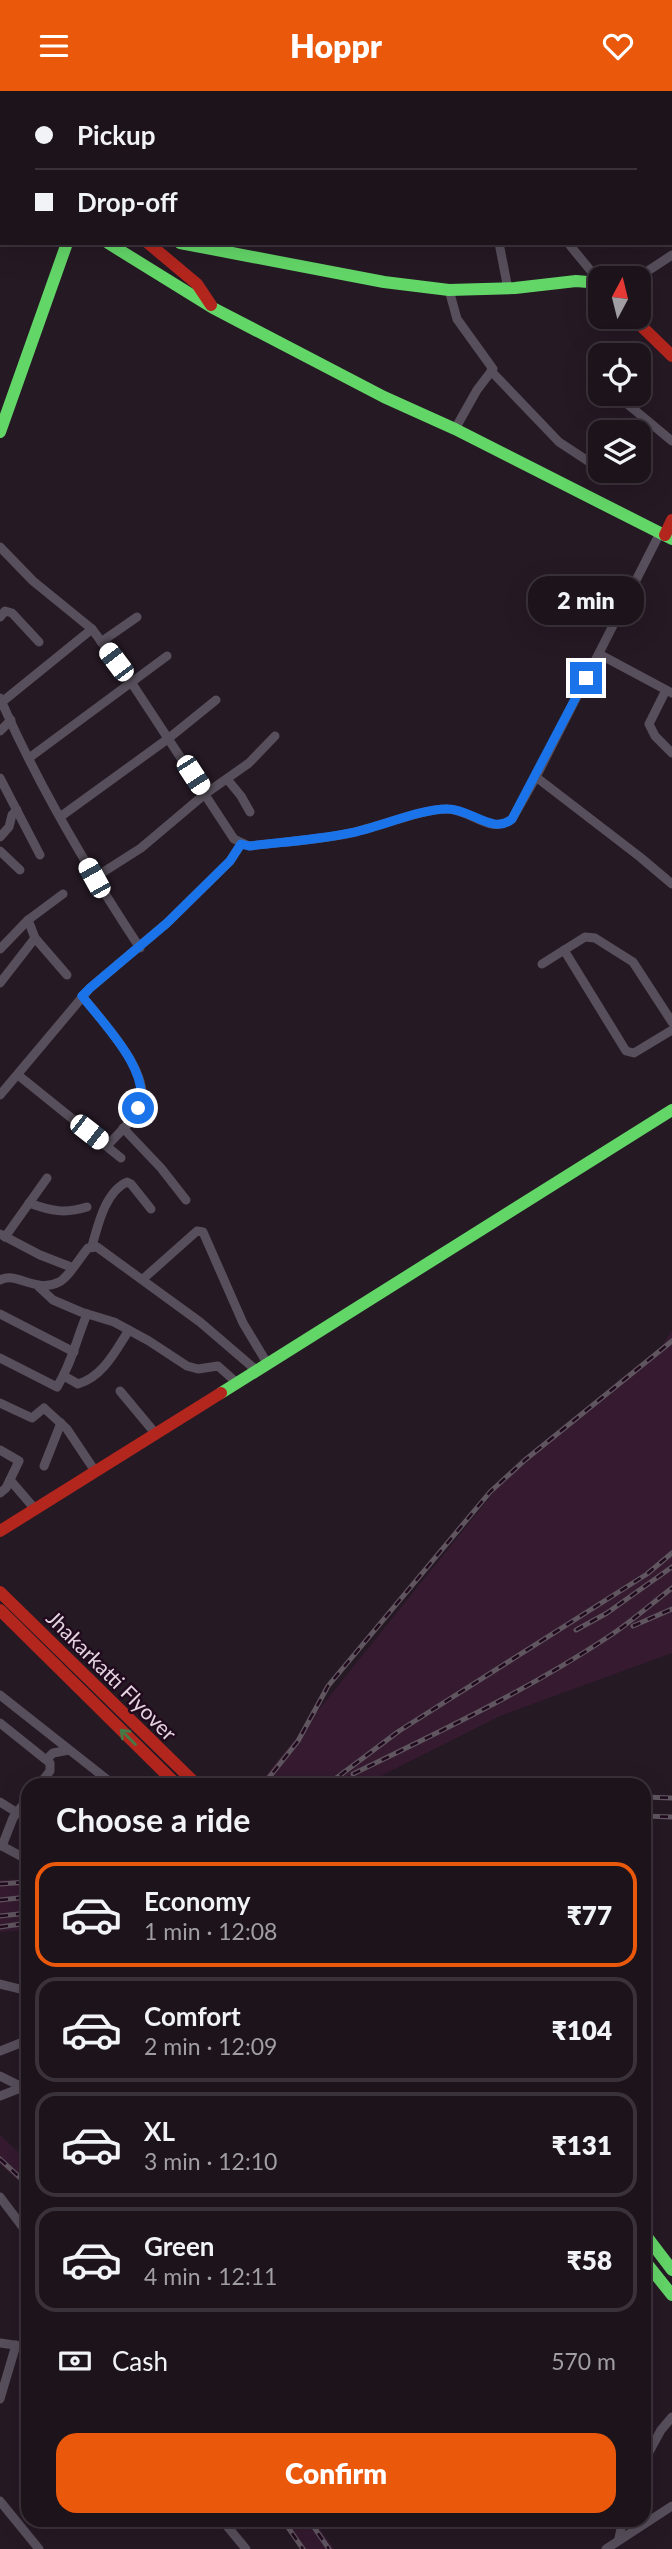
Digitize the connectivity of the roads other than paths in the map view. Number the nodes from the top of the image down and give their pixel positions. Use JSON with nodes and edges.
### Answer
{"nodes":[{"id":1,"x":66,"y":245,"type":"edge"},
{"id":2,"x":111,"y":245,"type":"edge"},
{"id":3,"x":151,"y":245,"type":"edge"},
{"id":4,"x":180,"y":245,"type":"edge"},
{"id":5,"x":499,"y":245,"type":"edge"},
{"id":6,"x":570,"y":245,"type":"edge"},
{"id":7,"x":210,"y":246,"type":"edge"},
{"id":8,"x":161,"y":253,"type":"junction"},
{"id":9,"x":672,"y":255,"type":"edge"},
{"id":10,"x":175,"y":264,"type":"junction"},
{"id":11,"x":588,"y":268,"type":"edge"},
{"id":12,"x":651,"y":268,"type":"edge"},
{"id":13,"x":150,"y":270,"type":"junction"},
{"id":14,"x":588,"y":282,"type":"edge"},
{"id":15,"x":508,"y":289,"type":"junction"},
{"id":16,"x":449,"y":290,"type":"junction"},
{"id":17,"x":213,"y":308,"type":"junction"},
{"id":18,"x":644,"y":329,"type":"edge"},
{"id":19,"x":672,"y":356,"type":"edge"},
{"id":20,"x":491,"y":371,"type":"junction"},
{"id":21,"x":630,"y":406,"type":"edge"},
{"id":22,"x":1,"y":427,"type":"edge"},
{"id":23,"x":455,"y":429,"type":"junction"},
{"id":24,"x":672,"y":441,"type":"edge"},
{"id":25,"x":588,"y":461,"type":"edge"},
{"id":26,"x":672,"y":520,"type":"edge"},
{"id":27,"x":666,"y":536,"type":"edge"},
{"id":28,"x":0,"y":547,"type":"edge"},
{"id":29,"x":0,"y":617,"type":"edge"},
{"id":30,"x":137,"y":617,"type":"dead end"},
{"id":31,"x":92,"y":629,"type":"junction"},
{"id":32,"x":39,"y":642,"type":"dead end"},
{"id":33,"x":101,"y":642,"type":"junction"},
{"id":34,"x":599,"y":654,"type":"junction"},
{"id":35,"x":167,"y":656,"type":"dead end"},
{"id":36,"x":131,"y":682,"type":"junction"},
{"id":37,"x":669,"y":691,"type":"edge"},
{"id":38,"x":1,"y":700,"type":"edge"},
{"id":39,"x":216,"y":700,"type":"dead end"},
{"id":40,"x":11,"y":720,"type":"junction"},
{"id":41,"x":0,"y":730,"type":"edge"},
{"id":42,"x":275,"y":736,"type":"dead end"},
{"id":43,"x":169,"y":738,"type":"junction"},
{"id":44,"x":672,"y":753,"type":"edge"},
{"id":45,"x":29,"y":758,"type":"junction"},
{"id":46,"x":536,"y":777,"type":"junction"},
{"id":47,"x":0,"y":778,"type":"edge"},
{"id":48,"x":227,"y":779,"type":"junction"},
{"id":49,"x":205,"y":794,"type":"junction"},
{"id":50,"x":17,"y":810,"type":"junction"},
{"id":51,"x":250,"y":812,"type":"dead end"},
{"id":52,"x":60,"y":817,"type":"junction"},
{"id":53,"x":0,"y":837,"type":"edge"},
{"id":54,"x":241,"y":844,"type":"junction"},
{"id":55,"x":0,"y":851,"type":"edge"},
{"id":56,"x":40,"y":855,"type":"dead end"},
{"id":57,"x":20,"y":870,"type":"dead end"},
{"id":58,"x":94,"y":878,"type":"junction"},
{"id":59,"x":672,"y":884,"type":"edge"},
{"id":60,"x":63,"y":894,"type":"dead end"},
{"id":61,"x":28,"y":920,"type":"junction"},
{"id":62,"x":35,"y":938,"type":"junction"},
{"id":63,"x":140,"y":948,"type":"junction"},
{"id":64,"x":0,"y":949,"type":"edge"},
{"id":65,"x":564,"y":950,"type":"junction"},
{"id":66,"x":542,"y":964,"type":"dead end"},
{"id":67,"x":67,"y":975,"type":"dead end"},
{"id":68,"x":0,"y":983,"type":"edge"},
{"id":69,"x":82,"y":996,"type":"junction"},
{"id":70,"x":672,"y":1022,"type":"edge"},
{"id":71,"x":672,"y":1030,"type":"edge"},
{"id":72,"x":18,"y":1075,"type":"junction"},
{"id":73,"x":4,"y":1083,"type":"edge"},
{"id":74,"x":0,"y":1095,"type":"edge"},
{"id":75,"x":672,"y":1109,"type":"edge"},
{"id":76,"x":122,"y":1128,"type":"junction"},
{"id":77,"x":107,"y":1146,"type":"junction"},
{"id":78,"x":121,"y":1158,"type":"dead end"},
{"id":79,"x":47,"y":1178,"type":"dead end"},
{"id":80,"x":186,"y":1200,"type":"dead end"},
{"id":81,"x":30,"y":1203,"type":"junction"},
{"id":82,"x":87,"y":1207,"type":"dead end"},
{"id":83,"x":151,"y":1209,"type":"dead end"},
{"id":84,"x":3,"y":1235,"type":"edge"},
{"id":85,"x":92,"y":1246,"type":"junction"},
{"id":86,"x":71,"y":1268,"type":"junction"},
{"id":87,"x":143,"y":1279,"type":"junction"},
{"id":88,"x":0,"y":1280,"type":"edge"},
{"id":89,"x":39,"y":1287,"type":"junction"},
{"id":90,"x":0,"y":1314,"type":"edge"},
{"id":91,"x":87,"y":1314,"type":"junction"},
{"id":92,"x":129,"y":1330,"type":"junction"},
{"id":93,"x":74,"y":1352,"type":"junction"},
{"id":94,"x":0,"y":1359,"type":"edge"},
{"id":95,"x":261,"y":1366,"type":"junction"},
{"id":96,"x":64,"y":1376,"type":"junction"},
{"id":97,"x":236,"y":1382,"type":"junction"},
{"id":98,"x":120,"y":1391,"type":"dead end"},
{"id":99,"x":0,"y":1403,"type":"edge"},
{"id":100,"x":61,"y":1423,"type":"junction"},
{"id":101,"x":155,"y":1433,"type":"junction"},
{"id":102,"x":0,"y":1450,"type":"edge"},
{"id":103,"x":44,"y":1466,"type":"dead end"},
{"id":104,"x":95,"y":1471,"type":"junction"},
{"id":105,"x":10,"y":1480,"type":"junction"},
{"id":106,"x":0,"y":1493,"type":"edge"},
{"id":107,"x":35,"y":1509,"type":"junction"},
{"id":108,"x":0,"y":1531,"type":"edge"},
{"id":109,"x":0,"y":1592,"type":"edge"},
{"id":110,"x":0,"y":1610,"type":"edge"},
{"id":111,"x":0,"y":1695,"type":"edge"},
{"id":112,"x":1,"y":1725,"type":"edge"},
{"id":113,"x":69,"y":1750,"type":"junction"},
{"id":114,"x":47,"y":1759,"type":"junction"},
{"id":115,"x":44,"y":1778,"type":"edge"},
{"id":116,"x":105,"y":1778,"type":"edge"},
{"id":117,"x":170,"y":1778,"type":"edge"},
{"id":118,"x":190,"y":1778,"type":"edge"},
{"id":119,"x":0,"y":1802,"type":"edge"},
{"id":120,"x":21,"y":1806,"type":"edge"},
{"id":121,"x":16,"y":1812,"type":"junction"},
{"id":122,"x":1,"y":1846,"type":"edge"},
{"id":123,"x":21,"y":1856,"type":"edge"},
{"id":124,"x":0,"y":1984,"type":"edge"},
{"id":125,"x":21,"y":1989,"type":"edge"},
{"id":126,"x":21,"y":2043,"type":"edge"},
{"id":127,"x":0,"y":2051,"type":"edge"},
{"id":128,"x":0,"y":2074,"type":"edge"},
{"id":129,"x":21,"y":2084,"type":"edge"},
{"id":130,"x":21,"y":2088,"type":"edge"},
{"id":131,"x":0,"y":2096,"type":"edge"},
{"id":132,"x":0,"y":2197,"type":"edge"},
{"id":133,"x":21,"y":2225,"type":"edge"},
{"id":134,"x":651,"y":2242,"type":"edge"},
{"id":135,"x":651,"y":2269,"type":"edge"},
{"id":136,"x":672,"y":2270,"type":"edge"},
{"id":137,"x":672,"y":2295,"type":"edge"},
{"id":138,"x":0,"y":2343,"type":"edge"},
{"id":139,"x":16,"y":2345,"type":"junction"},
{"id":140,"x":21,"y":2346,"type":"edge"},
{"id":141,"x":0,"y":2399,"type":"edge"},
{"id":142,"x":671,"y":2420,"type":"edge"},
{"id":143,"x":651,"y":2450,"type":"edge"},
{"id":144,"x":1,"y":2505,"type":"edge"},
{"id":145,"x":672,"y":2505,"type":"edge"},
{"id":146,"x":651,"y":2518,"type":"edge"},
{"id":147,"x":228,"y":2527,"type":"edge"},
{"id":148,"x":621,"y":2527,"type":"edge"},
{"id":149,"x":637,"y":2527,"type":"edge"},
{"id":150,"x":619,"y":2538,"type":"junction"},
{"id":151,"x":39,"y":2549,"type":"edge"},
{"id":152,"x":246,"y":2549,"type":"edge"},
{"id":153,"x":606,"y":2549,"type":"edge"}],
"edges":[{"from":1,"to":22,"type":"street"},
{"from":2,"to":13,"type":"street"},
{"from":3,"to":8,"type":"street"},
{"from":4,"to":10,"type":"street"},
{"from":5,"to":15,"type":"street"},
{"from":6,"to":11,"type":"street"},
{"from":7,"to":16,"type":"street"},
{"from":8,"to":10,"type":"street"},
{"from":8,"to":13,"type":"street"},
{"from":9,"to":12,"type":"street"},
{"from":10,"to":17,"type":"street"},
{"from":13,"to":17,"type":"street"},
{"from":14,"to":15,"type":"street"},
{"from":15,"to":16,"type":"street"},
{"from":16,"to":20,"type":"street"},
{"from":17,"to":23,"type":"street"},
{"from":18,"to":19,"type":"street"},
{"from":20,"to":23,"type":"street"},
{"from":20,"to":25,"type":"street"},
{"from":21,"to":24,"type":"street"},
{"from":23,"to":27,"type":"street"},
{"from":26,"to":27,"type":"street"},
{"from":27,"to":34,"type":"street"},
{"from":28,"to":31,"type":"street"},
{"from":29,"to":32,"type":"street"},
{"from":30,"to":33,"type":"street"},
{"from":31,"to":33,"type":"street"},
{"from":31,"to":38,"type":"street"},
{"from":33,"to":36,"type":"street"},
{"from":34,"to":37,"type":"street"},
{"from":34,"to":46,"type":"street"},
{"from":35,"to":36,"type":"street"},
{"from":36,"to":43,"type":"street"},
{"from":36,"to":45,"type":"street"},
{"from":37,"to":44,"type":"street"},
{"from":38,"to":40,"type":"street"},
{"from":39,"to":43,"type":"street"},
{"from":40,"to":41,"type":"street"},
{"from":40,"to":45,"type":"street"},
{"from":42,"to":48,"type":"street"},
{"from":43,"to":49,"type":"street"},
{"from":43,"to":52,"type":"street"},
{"from":45,"to":52,"type":"street"},
{"from":46,"to":54,"type":"street"},
{"from":46,"to":59,"type":"street"},
{"from":47,"to":50,"type":"street"},
{"from":48,"to":49,"type":"street"},
{"from":48,"to":51,"type":"street"},
{"from":49,"to":54,"type":"street"},
{"from":49,"to":58,"type":"street"},
{"from":50,"to":53,"type":"street"},
{"from":50,"to":56,"type":"street"},
{"from":52,"to":58,"type":"street"},
{"from":54,"to":63,"type":"street"},
{"from":55,"to":57,"type":"street"},
{"from":58,"to":63,"type":"street"},
{"from":60,"to":61,"type":"street"},
{"from":61,"to":62,"type":"street"},
{"from":61,"to":64,"type":"street"},
{"from":62,"to":67,"type":"street"},
{"from":62,"to":68,"type":"street"},
{"from":63,"to":69,"type":"street"},
{"from":65,"to":66,"type":"street"},
{"from":65,"to":70,"type":"street"},
{"from":65,"to":71,"type":"street"},
{"from":69,"to":72,"type":"street"},
{"from":69,"to":76,"type":"street"},
{"from":72,"to":73,"type":"street"},
{"from":72,"to":77,"type":"street"},
{"from":73,"to":74,"type":"street"},
{"from":75,"to":95,"type":"street"},
{"from":76,"to":77,"type":"street"},
{"from":76,"to":80,"type":"street"},
{"from":77,"to":78,"type":"street"},
{"from":79,"to":81,"type":"street"},
{"from":81,"to":82,"type":"street"},
{"from":81,"to":84,"type":"street"},
{"from":83,"to":85,"type":"street"},
{"from":84,"to":86,"type":"street"},
{"from":85,"to":86,"type":"street"},
{"from":85,"to":87,"type":"street"},
{"from":86,"to":89,"type":"street"},
{"from":87,"to":95,"type":"street"},
{"from":87,"to":95,"type":"street"},
{"from":88,"to":89,"type":"street"},
{"from":89,"to":91,"type":"street"},
{"from":90,"to":93,"type":"street"},
{"from":91,"to":92,"type":"street"},
{"from":91,"to":93,"type":"street"},
{"from":92,"to":96,"type":"street"},
{"from":92,"to":97,"type":"street"},
{"from":93,"to":96,"type":"street"},
{"from":94,"to":96,"type":"street"},
{"from":95,"to":97,"type":"street"},
{"from":97,"to":101,"type":"street"},
{"from":98,"to":101,"type":"street"},
{"from":99,"to":100,"type":"street"},
{"from":100,"to":103,"type":"street"},
{"from":100,"to":104,"type":"street"},
{"from":101,"to":104,"type":"street"},
{"from":102,"to":105,"type":"street"},
{"from":104,"to":107,"type":"street"},
{"from":105,"to":106,"type":"street"},
{"from":105,"to":107,"type":"street"},
{"from":107,"to":108,"type":"street"},
{"from":109,"to":118,"type":"street","name":"Jhakarkatti Flyover"},
{"from":117,"to":110,"type":"street","name":"Jhakarkatti Flyover","one_way":true},
{"from":111,"to":113,"type":"street"},
{"from":112,"to":114,"type":"street"},
{"from":113,"to":114,"type":"street"},
{"from":113,"to":116,"type":"street"},
{"from":114,"to":115,"type":"street"},
{"from":119,"to":121,"type":"street"},
{"from":120,"to":121,"type":"street"},
{"from":121,"to":122,"type":"street"},
{"from":122,"to":123,"type":"street"},
{"from":124,"to":125,"type":"street"},
{"from":126,"to":127,"type":"street"},
{"from":128,"to":129,"type":"street"},
{"from":130,"to":131,"type":"street"},
{"from":132,"to":133,"type":"street"},
{"from":134,"to":136,"type":"street"},
{"from":135,"to":137,"type":"street"},
{"from":138,"to":139,"type":"street"},
{"from":139,"to":140,"type":"street"},
{"from":139,"to":141,"type":"street"},
{"from":142,"to":143,"type":"street"},
{"from":144,"to":151,"type":"street"},
{"from":145,"to":146,"type":"street"},
{"from":147,"to":152,"type":"street"},
{"from":148,"to":150,"type":"street"},
{"from":149,"to":150,"type":"street"},
{"from":150,"to":153,"type":"street"}]}
